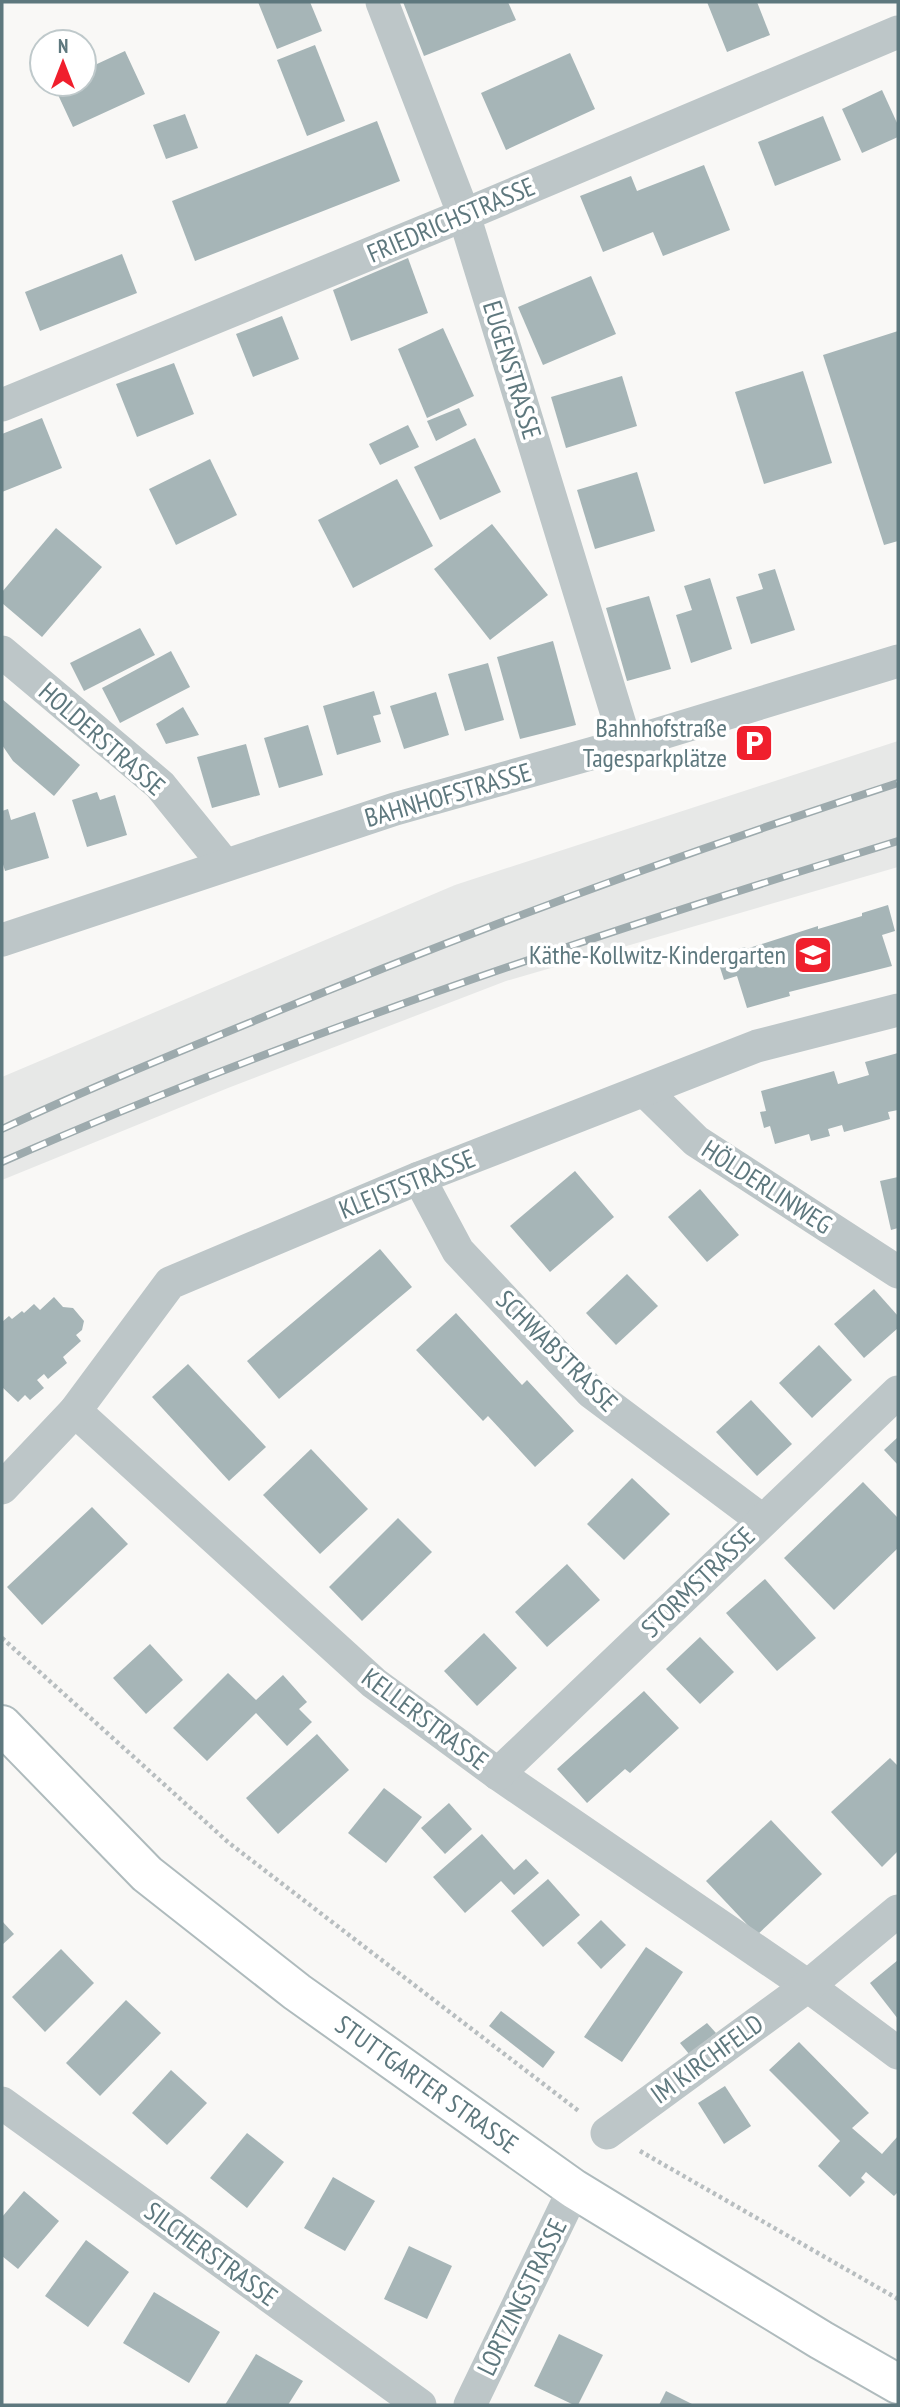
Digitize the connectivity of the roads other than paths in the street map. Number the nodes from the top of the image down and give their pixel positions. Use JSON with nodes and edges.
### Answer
{"nodes":[{"id":1,"x":382,"y":2,"type":"edge"},
{"id":2,"x":898,"y":32,"type":"edge"},
{"id":3,"x":464,"y":215,"type":"junction"},
{"id":4,"x":2,"y":405,"type":"edge"},
{"id":5,"x":2,"y":652,"type":"edge"},
{"id":6,"x":898,"y":661,"type":"edge"},
{"id":7,"x":626,"y":744,"type":"junction"},
{"id":8,"x":224,"y":864,"type":"junction"},
{"id":9,"x":2,"y":940,"type":"edge"},
{"id":10,"x":898,"y":1010,"type":"edge"},
{"id":11,"x":645,"y":1091,"type":"junction"},
{"id":12,"x":419,"y":1178,"type":"junction"},
{"id":13,"x":898,"y":1272,"type":"edge"},
{"id":14,"x":898,"y":1392,"type":"edge"},
{"id":15,"x":75,"y":1411,"type":"junction"},
{"id":16,"x":2,"y":1488,"type":"edge"},
{"id":17,"x":762,"y":1520,"type":"junction"},
{"id":18,"x":2,"y":1725,"type":"edge"},
{"id":19,"x":498,"y":1774,"type":"junction"},
{"id":20,"x":898,"y":1911,"type":"edge"},
{"id":21,"x":808,"y":1986,"type":"junction"},
{"id":22,"x":898,"y":2053,"type":"edge"},
{"id":23,"x":2,"y":2103,"type":"edge"},
{"id":24,"x":607,"y":2133,"type":"road end"},
{"id":25,"x":574,"y":2189,"type":"junction"},
{"id":26,"x":898,"y":2384,"type":"edge"},
{"id":27,"x":420,"y":2405,"type":"edge"},
{"id":28,"x":470,"y":2405,"type":"edge"}],
"edges":[{"from":1,"to":3,"type":"street","name":"EUGENSTRASSE"},
{"from":2,"to":3,"type":"street","name":"FRIEDRICHSTRASSE"},
{"from":3,"to":4,"type":"street","name":"FRIEDRICHSTRASSE"},
{"from":3,"to":7,"type":"street","name":"EUGENSTRASSE"},
{"from":5,"to":8,"type":"street","name":"HOLDERSTRASSE"},
{"from":6,"to":7,"type":"street","name":"BAHNHOFSTRASSE"},
{"from":7,"to":8,"type":"street","name":"BAHNHOFSTRASSE"},
{"from":8,"to":9,"type":"street","name":"BAHNHOFSTRASSE"},
{"from":10,"to":11,"type":"street","name":"KLEISTSTRASSE"},
{"from":11,"to":12,"type":"street","name":"KLEISTSTRASSE"},
{"from":11,"to":13,"type":"street","name":"HÖLDERLINWEG"},
{"from":12,"to":15,"type":"street","name":"KLEISTSTRASSE"},
{"from":12,"to":17,"type":"street","name":"SCHWABSTRASSE"},
{"from":14,"to":17,"type":"street","name":"STORMSTRASSE"},
{"from":15,"to":16,"type":"street","name":"KLEISTSTRASSE"},
{"from":15,"to":19,"type":"street","name":"KELLERSTRASSE"},
{"from":17,"to":19,"type":"street","name":"STORMSTRASSE"},
{"from":18,"to":25,"type":"street","name":"STUTTGARTER STRASSE"},
{"from":19,"to":21,"type":"street","name":"KELLERSTRASSE"},
{"from":20,"to":21,"type":"street","name":"IM KIRCHFELD"},
{"from":21,"to":22,"type":"street"},
{"from":21,"to":24,"type":"street","name":"IM KIRCHFELD"},
{"from":23,"to":27,"type":"street","name":"SILCHERSTRASSE"},
{"from":25,"to":26,"type":"street","name":"STUTTGARTER STRASSE"},
{"from":25,"to":28,"type":"street","name":"LORTZINGSTRASSE"}]}
